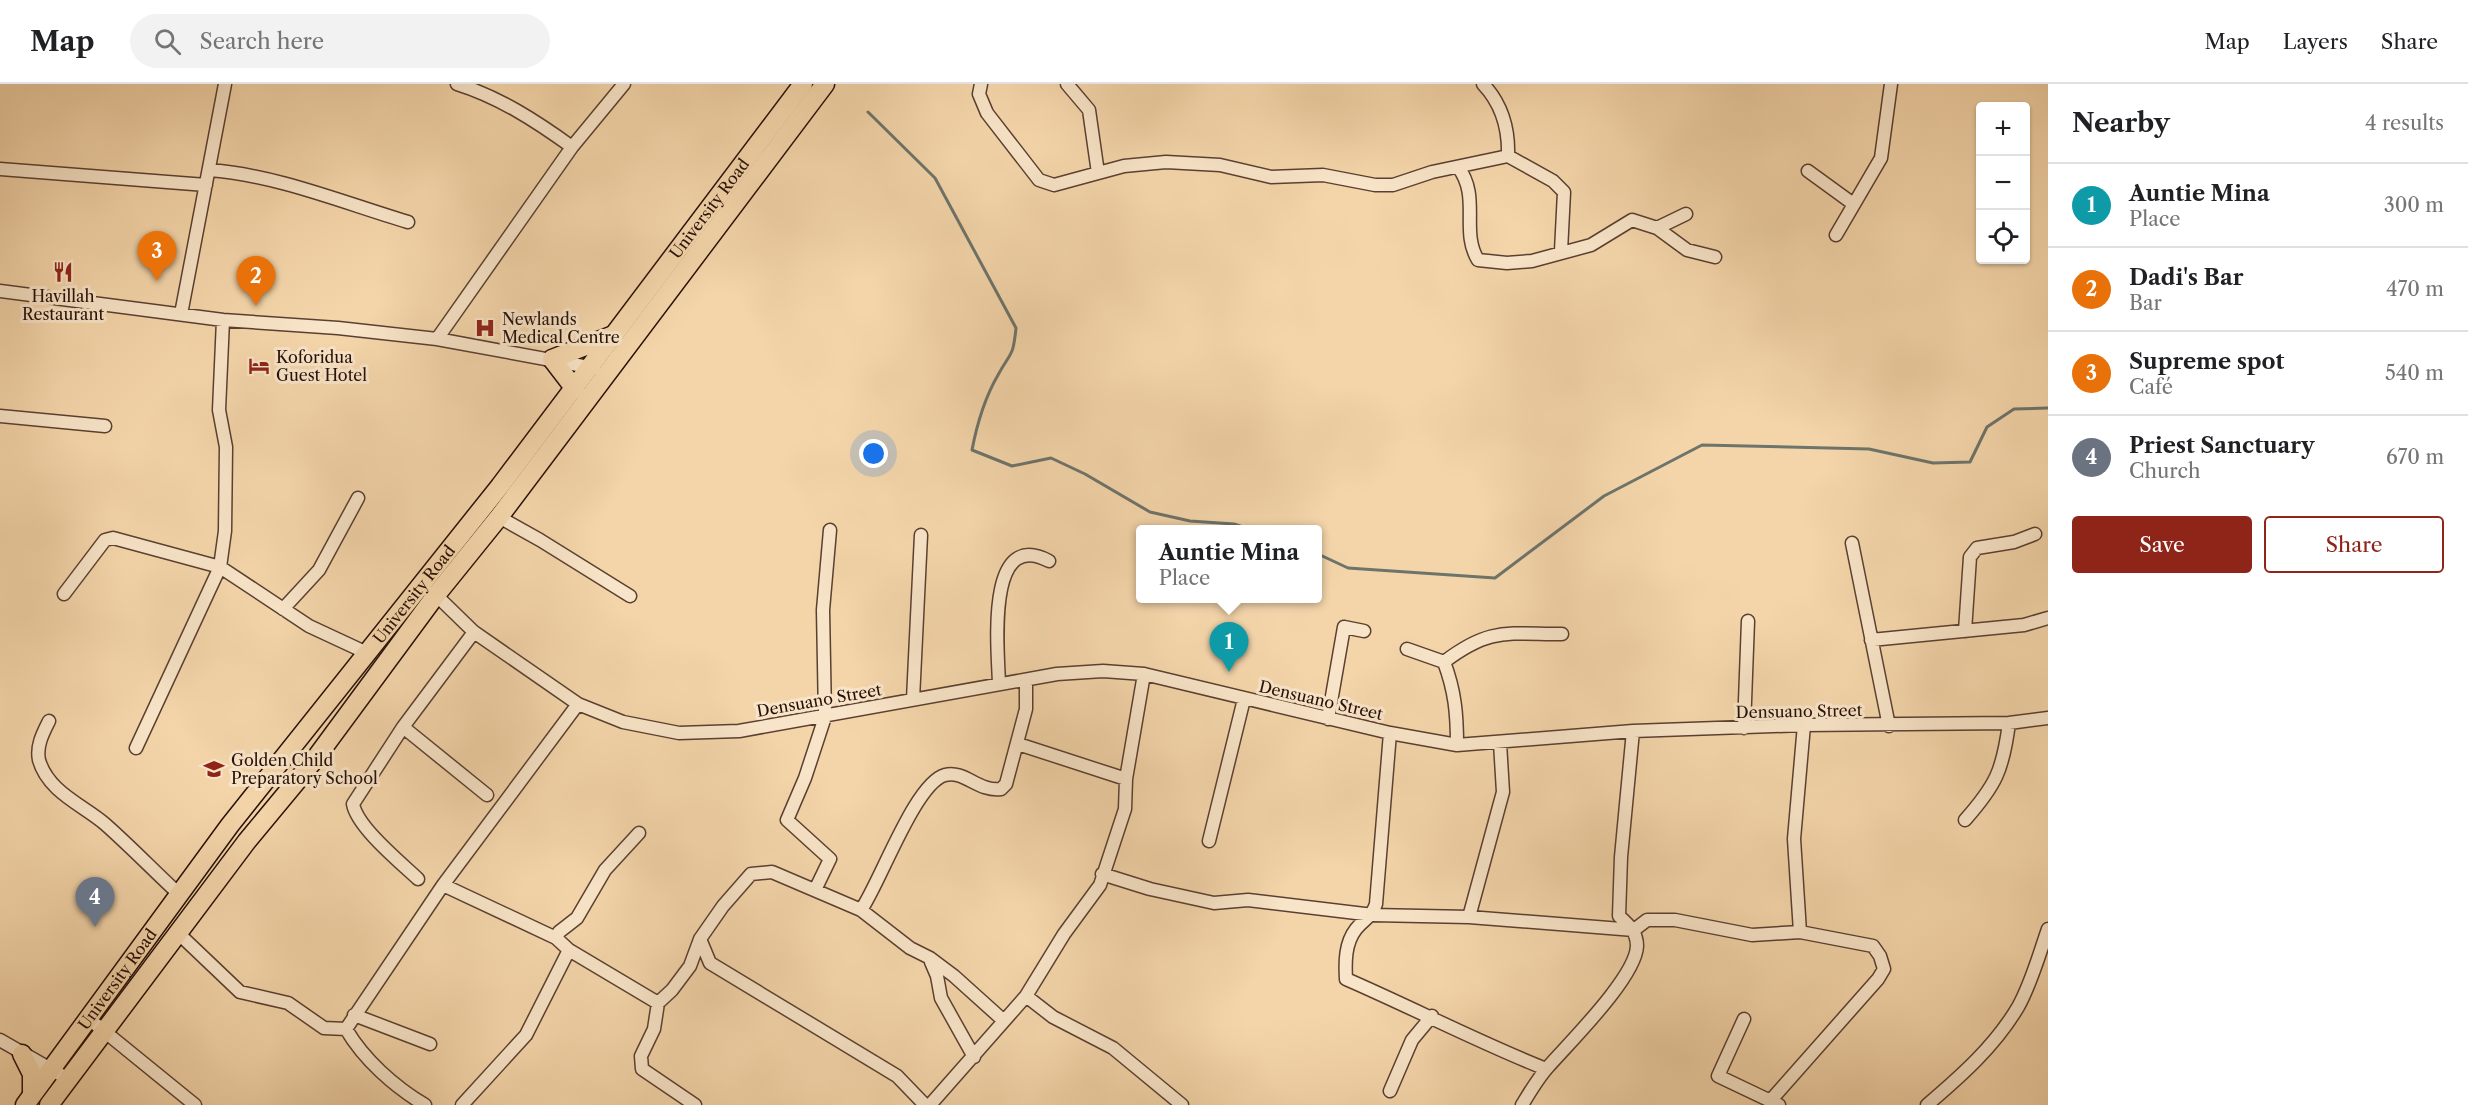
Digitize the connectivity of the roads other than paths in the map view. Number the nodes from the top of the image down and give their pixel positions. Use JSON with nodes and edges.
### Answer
{"nodes":[{"id":1,"x":225,"y":84,"type":"edge"},
{"id":2,"x":457,"y":84,"type":"edge"},
{"id":3,"x":624,"y":84,"type":"edge"},
{"id":4,"x":803,"y":84,"type":"edge"},
{"id":5,"x":825,"y":84,"type":"edge"},
{"id":6,"x":981,"y":84,"type":"edge"},
{"id":7,"x":1067,"y":84,"type":"edge"},
{"id":8,"x":1483,"y":84,"type":"edge"},
{"id":9,"x":1891,"y":84,"type":"edge"},
{"id":10,"x":572,"y":147,"type":"junction"},
{"id":11,"x":1508,"y":156,"type":"junction"},
{"id":12,"x":1458,"y":167,"type":"junction"},
{"id":13,"x":0,"y":169,"type":"edge"},
{"id":14,"x":209,"y":170,"type":"junction"},
{"id":15,"x":1808,"y":171,"type":"dead end"},
{"id":16,"x":1098,"y":173,"type":"junction"},
{"id":17,"x":206,"y":185,"type":"junction"},
{"id":18,"x":1852,"y":203,"type":"junction"},
{"id":19,"x":1686,"y":214,"type":"dead end"},
{"id":20,"x":408,"y":222,"type":"dead end"},
{"id":21,"x":1657,"y":228,"type":"junction"},
{"id":22,"x":1836,"y":235,"type":"dead end"},
{"id":23,"x":1560,"y":251,"type":"junction"},
{"id":24,"x":1715,"y":257,"type":"dead end"},
{"id":25,"x":0,"y":291,"type":"edge"},
{"id":26,"x":181,"y":314,"type":"junction"},
{"id":27,"x":223,"y":320,"type":"junction"},
{"id":28,"x":611,"y":336,"type":"junction"},
{"id":29,"x":437,"y":339,"type":"junction"},
{"id":30,"x":552,"y":359,"type":"junction"},
{"id":31,"x":590,"y":368,"type":"junction"},
{"id":32,"x":610,"y":371,"type":"junction"},
{"id":33,"x":575,"y":389,"type":"junction"},
{"id":34,"x":0,"y":416,"type":"edge"},
{"id":35,"x":105,"y":426,"type":"dead end"},
{"id":36,"x":358,"y":498,"type":"dead end"},
{"id":37,"x":499,"y":518,"type":"junction"},
{"id":38,"x":830,"y":530,"type":"dead end"},
{"id":39,"x":2035,"y":534,"type":"dead end"},
{"id":40,"x":921,"y":535,"type":"dead end"},
{"id":41,"x":1852,"y":543,"type":"dead end"},
{"id":42,"x":1049,"y":561,"type":"dead end"},
{"id":43,"x":220,"y":567,"type":"junction"},
{"id":44,"x":428,"y":592,"type":"junction"},
{"id":45,"x":64,"y":594,"type":"dead end"},
{"id":46,"x":630,"y":597,"type":"dead end"},
{"id":47,"x":283,"y":609,"type":"junction"},
{"id":48,"x":2048,"y":618,"type":"edge"},
{"id":49,"x":1748,"y":621,"type":"dead end"},
{"id":50,"x":1364,"y":631,"type":"dead end"},
{"id":51,"x":1965,"y":631,"type":"junction"},
{"id":52,"x":474,"y":632,"type":"junction"},
{"id":53,"x":1562,"y":634,"type":"dead end"},
{"id":54,"x":1871,"y":640,"type":"junction"},
{"id":55,"x":1407,"y":649,"type":"dead end"},
{"id":56,"x":366,"y":653,"type":"junction"},
{"id":57,"x":1444,"y":662,"type":"junction"},
{"id":58,"x":1144,"y":674,"type":"junction"},
{"id":59,"x":1026,"y":681,"type":"junction"},
{"id":60,"x":999,"y":684,"type":"junction"},
{"id":61,"x":913,"y":699,"type":"junction"},
{"id":62,"x":1244,"y":699,"type":"junction"},
{"id":63,"x":578,"y":704,"type":"junction"},
{"id":64,"x":825,"y":717,"type":"junction"},
{"id":65,"x":1328,"y":718,"type":"junction"},
{"id":66,"x":2048,"y":718,"type":"edge"},
{"id":67,"x":49,"y":721,"type":"dead end"},
{"id":68,"x":2009,"y":723,"type":"junction"},
{"id":69,"x":1804,"y":725,"type":"junction"},
{"id":70,"x":1889,"y":726,"type":"junction"},
{"id":71,"x":403,"y":727,"type":"junction"},
{"id":72,"x":1744,"y":728,"type":"junction"},
{"id":73,"x":1633,"y":731,"type":"junction"},
{"id":74,"x":1390,"y":733,"type":"junction"},
{"id":75,"x":1500,"y":743,"type":"junction"},
{"id":76,"x":1018,"y":744,"type":"junction"},
{"id":77,"x":1456,"y":745,"type":"junction"},
{"id":78,"x":136,"y":748,"type":"dead end"},
{"id":79,"x":1126,"y":778,"type":"junction"},
{"id":80,"x":488,"y":795,"type":"dead end"},
{"id":81,"x":1965,"y":820,"type":"dead end"},
{"id":82,"x":639,"y":833,"type":"dead end"},
{"id":83,"x":1209,"y":841,"type":"dead end"},
{"id":84,"x":1102,"y":874,"type":"junction"},
{"id":85,"x":418,"y":879,"type":"dead end"},
{"id":86,"x":442,"y":885,"type":"junction"},
{"id":87,"x":816,"y":888,"type":"junction"},
{"id":88,"x":180,"y":895,"type":"junction"},
{"id":89,"x":861,"y":910,"type":"junction"},
{"id":90,"x":1373,"y":915,"type":"junction"},
{"id":91,"x":1470,"y":917,"type":"junction"},
{"id":92,"x":2048,"y":929,"type":"edge"},
{"id":93,"x":1634,"y":930,"type":"junction"},
{"id":94,"x":177,"y":932,"type":"junction"},
{"id":95,"x":1800,"y":932,"type":"junction"},
{"id":96,"x":556,"y":938,"type":"junction"},
{"id":97,"x":700,"y":939,"type":"junction"},
{"id":98,"x":569,"y":950,"type":"junction"},
{"id":99,"x":930,"y":958,"type":"junction"},
{"id":100,"x":710,"y":963,"type":"junction"},
{"id":101,"x":690,"y":966,"type":"junction"},
{"id":102,"x":1026,"y":996,"type":"junction"},
{"id":103,"x":658,"y":1003,"type":"junction"},
{"id":104,"x":354,"y":1015,"type":"junction"},
{"id":105,"x":1432,"y":1016,"type":"junction"},
{"id":106,"x":88,"y":1018,"type":"junction"},
{"id":107,"x":1744,"y":1019,"type":"dead end"},
{"id":108,"x":1004,"y":1021,"type":"junction"},
{"id":109,"x":346,"y":1029,"type":"junction"},
{"id":110,"x":104,"y":1031,"type":"junction"},
{"id":111,"x":0,"y":1040,"type":"edge"},
{"id":112,"x":430,"y":1044,"type":"dead end"},
{"id":113,"x":22,"y":1054,"type":"junction"},
{"id":114,"x":974,"y":1057,"type":"junction"},
{"id":115,"x":51,"y":1069,"type":"junction"},
{"id":116,"x":1546,"y":1069,"type":"junction"},
{"id":117,"x":68,"y":1079,"type":"junction"},
{"id":118,"x":1390,"y":1091,"type":"dead end"},
{"id":119,"x":28,"y":1100,"type":"edge"},
{"id":120,"x":1775,"y":1103,"type":"edge"},
{"id":121,"x":49,"y":1105,"type":"edge"},
{"id":122,"x":195,"y":1105,"type":"edge"},
{"id":123,"x":425,"y":1105,"type":"edge"},
{"id":124,"x":462,"y":1105,"type":"edge"},
{"id":125,"x":695,"y":1105,"type":"edge"},
{"id":126,"x":926,"y":1105,"type":"edge"},
{"id":127,"x":930,"y":1105,"type":"edge"},
{"id":128,"x":1182,"y":1105,"type":"edge"},
{"id":129,"x":1522,"y":1105,"type":"edge"},
{"id":130,"x":1927,"y":1105,"type":"edge"}],
"edges":[{"from":1,"to":14,"type":"street"},
{"from":2,"to":10,"type":"street"},
{"from":3,"to":10,"type":"street"},
{"from":4,"to":28,"type":"highway","name":"University Road"},
{"from":5,"to":32,"type":"highway","name":"University Road"},
{"from":6,"to":16,"type":"street"},
{"from":7,"to":16,"type":"street"},
{"from":8,"to":11,"type":"street"},
{"from":9,"to":18,"type":"street"},
{"from":10,"to":29,"type":"street"},
{"from":11,"to":12,"type":"street"},
{"from":11,"to":23,"type":"street"},
{"from":12,"to":16,"type":"street"},
{"from":12,"to":23,"type":"street"},
{"from":13,"to":17,"type":"street"},
{"from":14,"to":17,"type":"street"},
{"from":14,"to":20,"type":"street"},
{"from":15,"to":18,"type":"street"},
{"from":17,"to":26,"type":"street"},
{"from":18,"to":22,"type":"street"},
{"from":19,"to":21,"type":"street"},
{"from":21,"to":23,"type":"street"},
{"from":21,"to":24,"type":"street"},
{"from":25,"to":26,"type":"street"},
{"from":26,"to":27,"type":"street"},
{"from":27,"to":29,"type":"street"},
{"from":27,"to":43,"type":"street"},
{"from":28,"to":30,"type":"highway"},
{"from":28,"to":31,"type":"highway","name":"University Road"},
{"from":29,"to":30,"type":"street"},
{"from":30,"to":31,"type":"street"},
{"from":30,"to":33,"type":"highway"},
{"from":31,"to":32,"type":"street"},
{"from":31,"to":33,"type":"highway","name":"University Road"},
{"from":32,"to":37,"type":"highway","name":"University Road"},
{"from":33,"to":44,"type":"highway","name":"University Road"},
{"from":34,"to":35,"type":"street"},
{"from":36,"to":47,"type":"street"},
{"from":37,"to":44,"type":"highway","name":"University Road"},
{"from":37,"to":46,"type":"street"},
{"from":38,"to":64,"type":"street"},
{"from":39,"to":51,"type":"street"},
{"from":40,"to":61,"type":"street"},
{"from":41,"to":54,"type":"street"},
{"from":42,"to":60,"type":"street"},
{"from":43,"to":45,"type":"street"},
{"from":43,"to":47,"type":"street"},
{"from":43,"to":78,"type":"street"},
{"from":44,"to":52,"type":"street","name":"Densuano Street"},
{"from":44,"to":56,"type":"highway","name":"University Road"},
{"from":44,"to":94,"type":"highway","name":"University Road"},
{"from":47,"to":56,"type":"street"},
{"from":48,"to":51,"type":"street"},
{"from":49,"to":72,"type":"street"},
{"from":50,"to":65,"type":"street"},
{"from":51,"to":54,"type":"street"},
{"from":52,"to":63,"type":"street","name":"Densuano Street"},
{"from":52,"to":71,"type":"street"},
{"from":53,"to":57,"type":"street"},
{"from":54,"to":70,"type":"street"},
{"from":55,"to":57,"type":"street"},
{"from":56,"to":88,"type":"highway","name":"University Road"},
{"from":57,"to":77,"type":"street"},
{"from":58,"to":59,"type":"street","name":"Densuano Street"},
{"from":58,"to":62,"type":"street","name":"Densuano Street"},
{"from":58,"to":79,"type":"street"},
{"from":59,"to":60,"type":"street","name":"Densuano Street"},
{"from":59,"to":76,"type":"street"},
{"from":60,"to":61,"type":"street","name":"Densuano Street"},
{"from":61,"to":64,"type":"street","name":"Densuano Street"},
{"from":62,"to":65,"type":"street","name":"Densuano Street"},
{"from":62,"to":83,"type":"street"},
{"from":63,"to":64,"type":"street","name":"Densuano Street"},
{"from":63,"to":86,"type":"street"},
{"from":64,"to":87,"type":"street"},
{"from":65,"to":74,"type":"street","name":"Densuano Street"},
{"from":66,"to":68,"type":"street","name":"Densuano Street"},
{"from":67,"to":88,"type":"street"},
{"from":68,"to":70,"type":"street","name":"Densuano Street"},
{"from":68,"to":81,"type":"street"},
{"from":69,"to":70,"type":"street","name":"Densuano Street"},
{"from":69,"to":72,"type":"street","name":"Densuano Street"},
{"from":69,"to":95,"type":"street"},
{"from":71,"to":80,"type":"street"},
{"from":71,"to":85,"type":"street"},
{"from":72,"to":73,"type":"street","name":"Densuano Street"},
{"from":73,"to":75,"type":"street","name":"Densuano Street"},
{"from":73,"to":93,"type":"street"},
{"from":74,"to":77,"type":"street","name":"Densuano Street"},
{"from":74,"to":90,"type":"street"},
{"from":75,"to":77,"type":"street","name":"Densuano Street"},
{"from":75,"to":91,"type":"street"},
{"from":76,"to":79,"type":"street"},
{"from":76,"to":89,"type":"street"},
{"from":79,"to":84,"type":"street"},
{"from":82,"to":96,"type":"street"},
{"from":84,"to":90,"type":"street"},
{"from":84,"to":102,"type":"street"},
{"from":86,"to":96,"type":"street"},
{"from":86,"to":104,"type":"street"},
{"from":87,"to":89,"type":"street"},
{"from":87,"to":97,"type":"street"},
{"from":88,"to":106,"type":"highway","name":"University Road"},
{"from":89,"to":99,"type":"street"},
{"from":90,"to":91,"type":"street"},
{"from":90,"to":105,"type":"street"},
{"from":91,"to":93,"type":"street"},
{"from":92,"to":130,"type":"street"},
{"from":93,"to":95,"type":"street"},
{"from":93,"to":116,"type":"street"},
{"from":94,"to":109,"type":"street"},
{"from":94,"to":110,"type":"highway","name":"University Road"},
{"from":95,"to":120,"type":"street"},
{"from":96,"to":98,"type":"street"},
{"from":97,"to":100,"type":"street"},
{"from":97,"to":101,"type":"street"},
{"from":98,"to":103,"type":"street"},
{"from":98,"to":124,"type":"street"},
{"from":99,"to":108,"type":"street"},
{"from":99,"to":114,"type":"street"},
{"from":100,"to":101,"type":"street"},
{"from":100,"to":126,"type":"street"},
{"from":101,"to":103,"type":"street"},
{"from":102,"to":108,"type":"street"},
{"from":102,"to":128,"type":"street"},
{"from":103,"to":125,"type":"street"},
{"from":104,"to":109,"type":"street"},
{"from":104,"to":112,"type":"street"},
{"from":105,"to":116,"type":"street"},
{"from":105,"to":118,"type":"street"},
{"from":106,"to":110,"type":"street"},
{"from":106,"to":115,"type":"highway","name":"University Road"},
{"from":107,"to":120,"type":"street"},
{"from":108,"to":114,"type":"street"},
{"from":109,"to":123,"type":"street"},
{"from":110,"to":117,"type":"highway","name":"University Road"},
{"from":110,"to":122,"type":"street"},
{"from":111,"to":113,"type":"street"},
{"from":113,"to":115,"type":"street"},
{"from":113,"to":119,"type":"highway"},
{"from":114,"to":127,"type":"street"},
{"from":115,"to":117,"type":"street"},
{"from":115,"to":119,"type":"highway","name":"University Road"},
{"from":116,"to":129,"type":"street"},
{"from":117,"to":121,"type":"highway","name":"University Road"}]}
